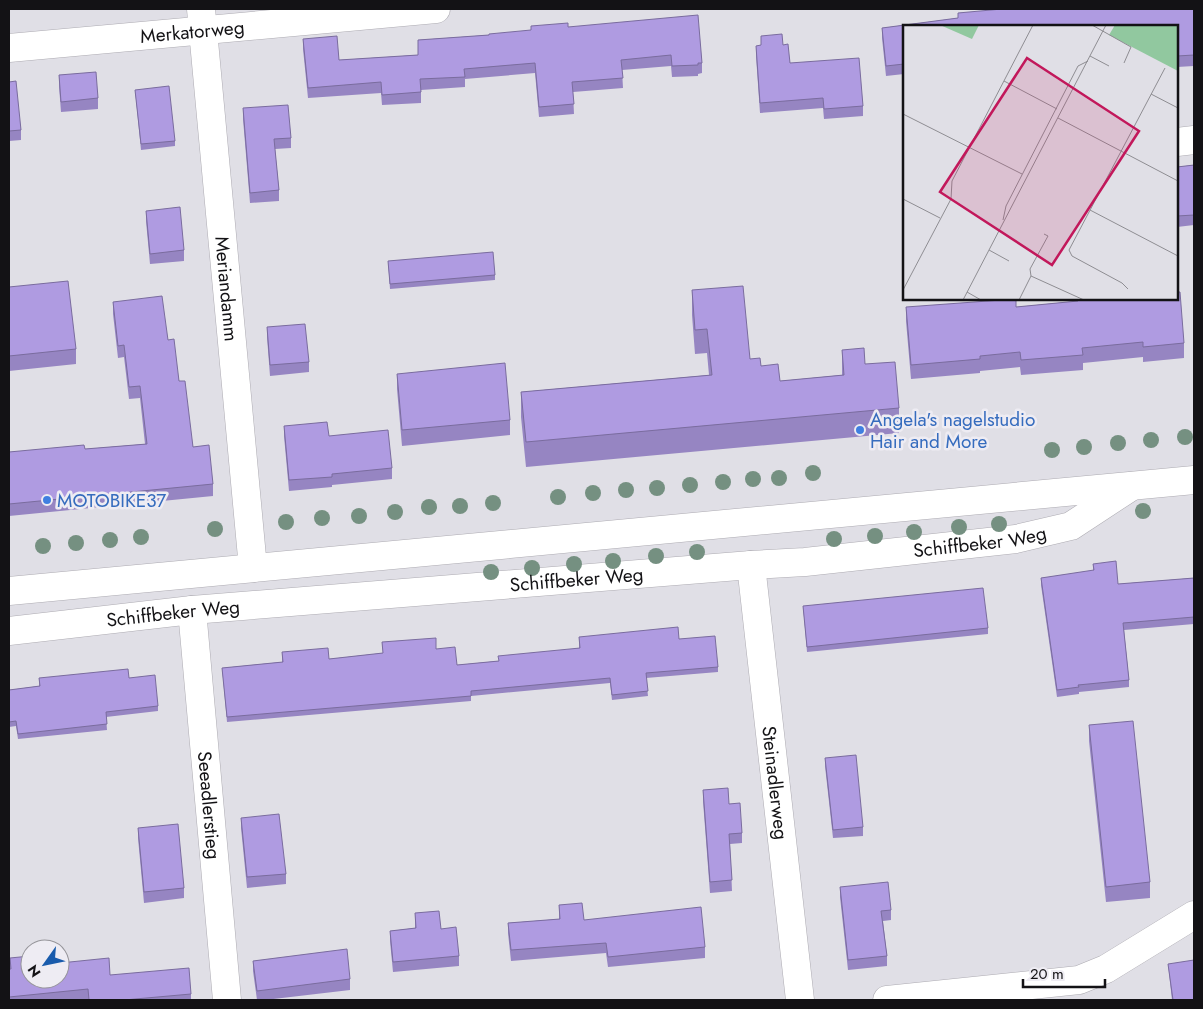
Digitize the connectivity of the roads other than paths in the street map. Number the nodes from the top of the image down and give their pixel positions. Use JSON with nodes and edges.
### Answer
{"nodes":[{"id":1,"x":436,"y":9,"type":"edge"},
{"id":2,"x":202,"y":19,"type":"edge"},
{"id":3,"x":9,"y":48,"type":"edge"},
{"id":4,"x":1194,"y":140,"type":"edge"},
{"id":5,"x":1178,"y":142,"type":"edge"},
{"id":6,"x":1194,"y":480,"type":"edge"},
{"id":7,"x":1132,"y":486,"type":"junction"},
{"id":8,"x":751,"y":565,"type":"junction"},
{"id":9,"x":252,"y":568,"type":"junction"},
{"id":10,"x":9,"y":592,"type":"edge"},
{"id":11,"x":192,"y":610,"type":"junction"},
{"id":12,"x":9,"y":631,"type":"edge"},
{"id":13,"x":1194,"y":915,"type":"edge"},
{"id":14,"x":227,"y":1000,"type":"edge"},
{"id":15,"x":800,"y":1000,"type":"edge"},
{"id":16,"x":887,"y":1000,"type":"edge"}],
"edges":[{"from":1,"to":2,"type":"street","name":"Merkatorweg"},
{"from":2,"to":3,"type":"street","name":"Merkatorweg"},
{"from":2,"to":9,"type":"street","name":"Meriandamm"},
{"from":4,"to":5,"type":"street"},
{"from":6,"to":7,"type":"street","name":"Schiffbeker Weg"},
{"from":7,"to":8,"type":"street","name":"Schiffbeker Weg"},
{"from":7,"to":9,"type":"street","name":"Schiffbeker Weg"},
{"from":8,"to":11,"type":"street","name":"Schiffbeker Weg"},
{"from":8,"to":15,"type":"street","name":"Steinadlerweg"},
{"from":9,"to":10,"type":"street","name":"Schiffbeker Weg"},
{"from":11,"to":12,"type":"street","name":"Schiffbeker Weg"},
{"from":11,"to":14,"type":"street","name":"Seeadlerstieg"},
{"from":13,"to":16,"type":"street"}]}
